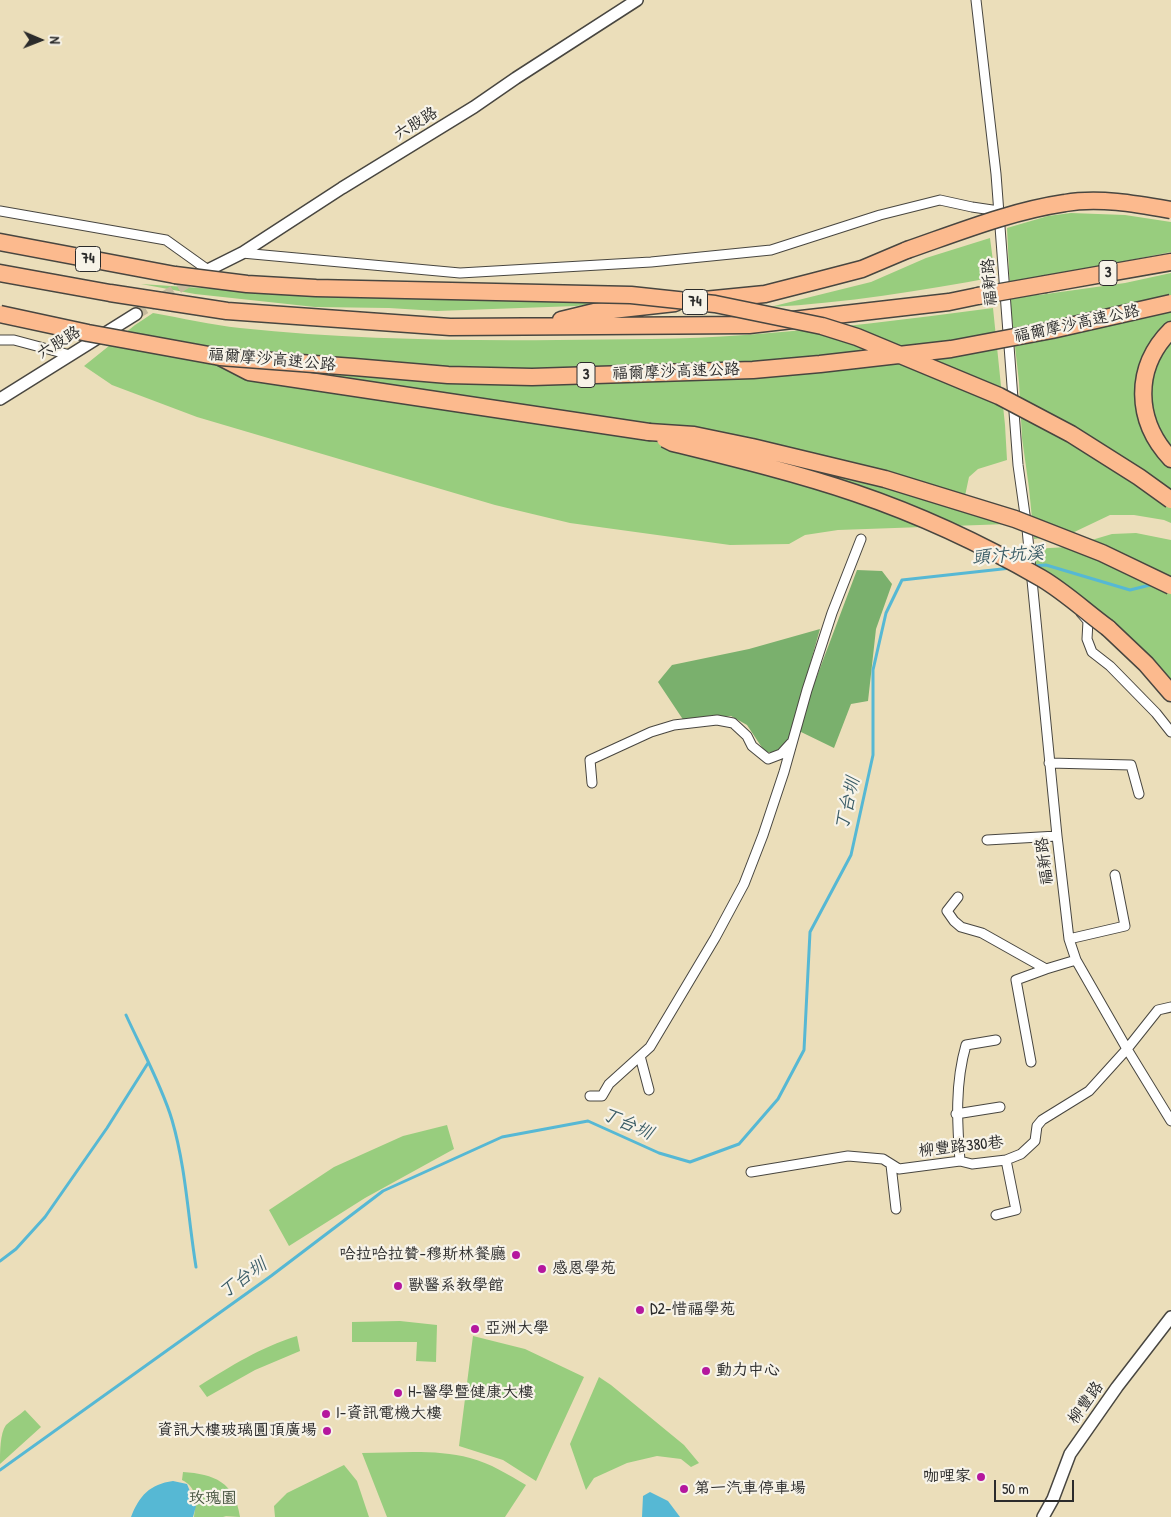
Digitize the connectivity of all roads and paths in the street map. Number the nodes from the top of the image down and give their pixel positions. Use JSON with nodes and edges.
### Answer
{"nodes":[{"id":1,"x":637,"y":0,"type":"edge"},
{"id":2,"x":976,"y":0,"type":"edge"},
{"id":3,"x":1171,"y":210,"type":"edge"},
{"id":4,"x":0,"y":211,"type":"edge"},
{"id":5,"x":999,"y":211,"type":"junction"},
{"id":6,"x":0,"y":242,"type":"edge"},
{"id":7,"x":242,"y":253,"type":"junction"},
{"id":8,"x":1171,"y":262,"type":"edge"},
{"id":9,"x":208,"y":270,"type":"joint"},
{"id":10,"x":0,"y":273,"type":"edge"},
{"id":11,"x":1171,"y":303,"type":"edge"},
{"id":12,"x":0,"y":314,"type":"edge"},
{"id":13,"x":136,"y":314,"type":"tunnel mouth"},
{"id":14,"x":534,"y":327,"type":"junction"},
{"id":15,"x":1171,"y":330,"type":"edge"},
{"id":16,"x":0,"y":340,"type":"edge"},
{"id":17,"x":70,"y":354,"type":"junction"},
{"id":18,"x":220,"y":358,"type":"junction"},
{"id":19,"x":0,"y":399,"type":"edge"},
{"id":20,"x":649,"y":432,"type":"junction"},
{"id":21,"x":1171,"y":459,"type":"edge"},
{"id":22,"x":1171,"y":500,"type":"edge"},
{"id":23,"x":860,"y":540,"type":"dead end"},
{"id":24,"x":1031,"y":576,"type":"junction"},
{"id":25,"x":1171,"y":586,"type":"edge"},
{"id":26,"x":1171,"y":692,"type":"edge"},
{"id":27,"x":1171,"y":732,"type":"edge"},
{"id":28,"x":792,"y":742,"type":"junction"},
{"id":29,"x":1049,"y":763,"type":"junction"},
{"id":30,"x":592,"y":783,"type":"dead end"},
{"id":31,"x":1138,"y":794,"type":"dead end"},
{"id":32,"x":1057,"y":836,"type":"junction"},
{"id":33,"x":987,"y":840,"type":"dead end"},
{"id":34,"x":1115,"y":876,"type":"dead end"},
{"id":35,"x":958,"y":897,"type":"dead end"},
{"id":36,"x":1069,"y":939,"type":"junction"},
{"id":37,"x":1076,"y":960,"type":"junction"},
{"id":38,"x":1046,"y":968,"type":"junction"},
{"id":39,"x":1171,"y":1007,"type":"edge"},
{"id":40,"x":996,"y":1040,"type":"dead end"},
{"id":41,"x":1127,"y":1050,"type":"junction"},
{"id":42,"x":640,"y":1056,"type":"junction"},
{"id":43,"x":1031,"y":1062,"type":"dead end"},
{"id":44,"x":649,"y":1090,"type":"dead end"},
{"id":45,"x":590,"y":1096,"type":"dead end"},
{"id":46,"x":1000,"y":1107,"type":"dead end"},
{"id":47,"x":956,"y":1114,"type":"junction"},
{"id":48,"x":1171,"y":1121,"type":"edge"},
{"id":49,"x":1006,"y":1160,"type":"junction"},
{"id":50,"x":960,"y":1161,"type":"junction"},
{"id":51,"x":891,"y":1164,"type":"junction"},
{"id":52,"x":751,"y":1172,"type":"dead end"},
{"id":53,"x":896,"y":1209,"type":"dead end"},
{"id":54,"x":996,"y":1215,"type":"dead end"},
{"id":55,"x":1171,"y":1317,"type":"edge"},
{"id":56,"x":1043,"y":1517,"type":"edge"}],
"edges":[{"from":1,"to":7,"type":"street","name":"六股路"},
{"from":2,"to":5,"type":"street","name":"福新路"},
{"from":3,"to":14,"type":"highway","bridge":true},
{"from":4,"to":9,"type":"street"},
{"from":5,"to":7,"type":"street"},
{"from":5,"to":24,"type":"street","name":"福新路"},
{"from":6,"to":22,"type":"highway","number":"74","bridge":true},
{"from":7,"to":9,"type":"street","name":"六股路"},
{"from":8,"to":14,"type":"highway","number":"3","bridge":true},
{"from":10,"to":14,"type":"highway","number":"3"},
{"from":11,"to":18,"type":"highway","name":"福爾摩沙高速公路","number":"3","bridge":true},
{"from":12,"to":18,"type":"highway","name":"福爾摩沙高速公路","number":"3","bridge":true},
{"from":13,"to":17,"type":"street","name":"六股路"},
{"from":15,"to":21,"type":"highway"},
{"from":16,"to":17,"type":"street"},
{"from":17,"to":19,"type":"street","name":"六股路"},
{"from":18,"to":20,"type":"highway"},
{"from":20,"to":25,"type":"highway","bridge":true},
{"from":20,"to":26,"type":"highway","bridge":true},
{"from":23,"to":28,"type":"street"},
{"from":24,"to":27,"type":"street"},
{"from":24,"to":29,"type":"street","name":"福新路"},
{"from":28,"to":30,"type":"street"},
{"from":28,"to":42,"type":"street"},
{"from":29,"to":31,"type":"street"},
{"from":29,"to":32,"type":"street","name":"福新路"},
{"from":32,"to":33,"type":"street"},
{"from":32,"to":36,"type":"street","name":"福新路"},
{"from":34,"to":36,"type":"street"},
{"from":35,"to":38,"type":"street"},
{"from":36,"to":37,"type":"street","name":"福新路"},
{"from":37,"to":38,"type":"street"},
{"from":37,"to":41,"type":"street","name":"福新路"},
{"from":38,"to":43,"type":"street"},
{"from":39,"to":41,"type":"street","name":"柳豐路380巷"},
{"from":40,"to":47,"type":"street"},
{"from":41,"to":48,"type":"street","name":"福新路"},
{"from":41,"to":49,"type":"street","name":"柳豐路380巷"},
{"from":42,"to":44,"type":"street"},
{"from":42,"to":45,"type":"street"},
{"from":46,"to":47,"type":"street"},
{"from":47,"to":50,"type":"street"},
{"from":49,"to":50,"type":"street","name":"柳豐路380巷"},
{"from":49,"to":54,"type":"street"},
{"from":50,"to":51,"type":"street","name":"柳豐路380巷"},
{"from":51,"to":52,"type":"street","name":"柳豐路380巷"},
{"from":51,"to":53,"type":"street"},
{"from":55,"to":56,"type":"street","name":"柳豐路"}]}
